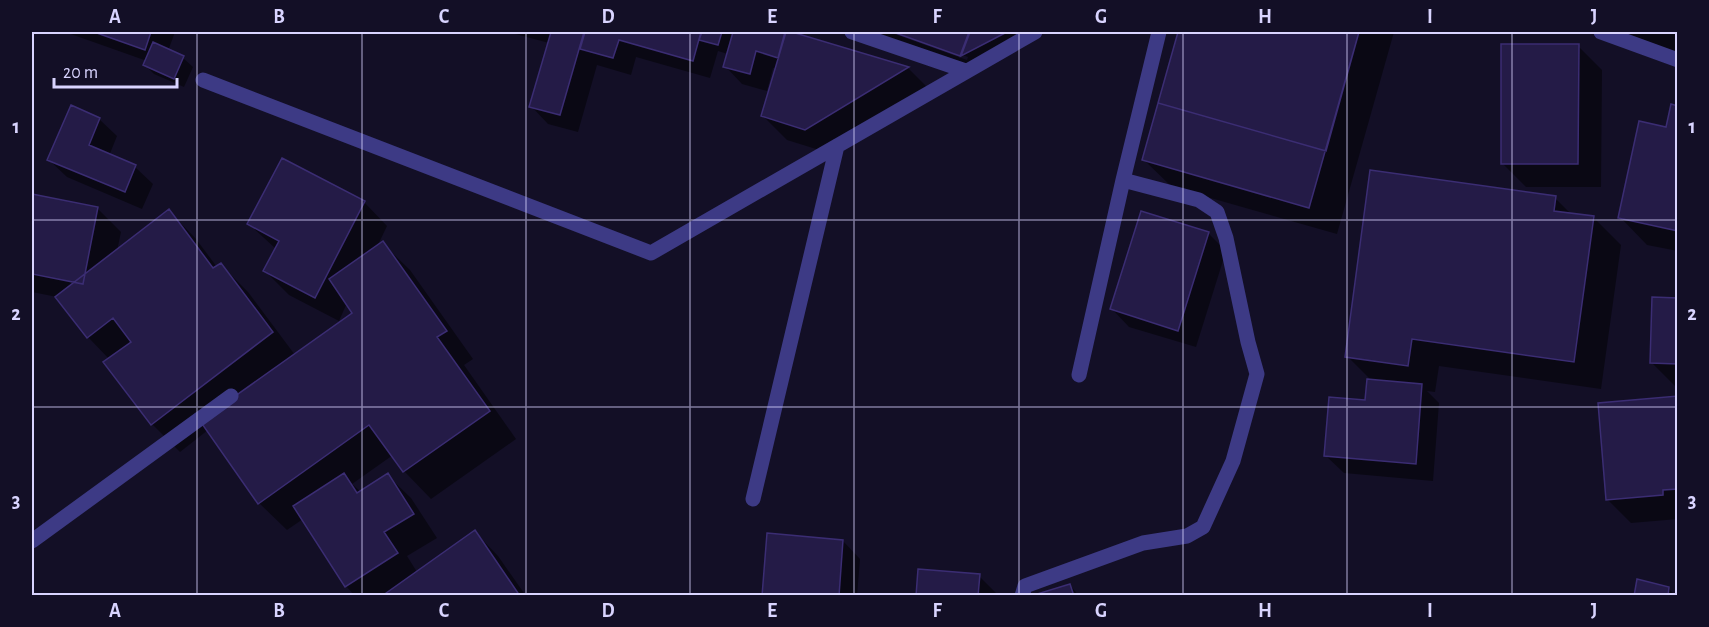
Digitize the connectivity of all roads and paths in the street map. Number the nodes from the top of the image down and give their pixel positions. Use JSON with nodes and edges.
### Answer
{"nodes":[{"id":1,"x":852,"y":32,"type":"edge"},
{"id":2,"x":1035,"y":32,"type":"edge"},
{"id":3,"x":1159,"y":32,"type":"edge"},
{"id":4,"x":1600,"y":32,"type":"edge"},
{"id":5,"x":1677,"y":60,"type":"edge"},
{"id":6,"x":966,"y":71,"type":"junction"},
{"id":7,"x":202,"y":80,"type":"dead end"},
{"id":8,"x":837,"y":146,"type":"junction"},
{"id":9,"x":1123,"y":180,"type":"junction"},
{"id":10,"x":1079,"y":375,"type":"dead end"},
{"id":11,"x":231,"y":396,"type":"dead end"},
{"id":12,"x":753,"y":499,"type":"dead end"},
{"id":13,"x":32,"y":541,"type":"edge"},
{"id":14,"x":1022,"y":596,"type":"edge"}],
"edges":[{"from":1,"to":6,"type":"street"},
{"from":2,"to":6,"type":"street"},
{"from":3,"to":9,"type":"street"},
{"from":4,"to":5,"type":"street"},
{"from":6,"to":8,"type":"street"},
{"from":7,"to":8,"type":"street"},
{"from":8,"to":12,"type":"street"},
{"from":9,"to":10,"type":"street"},
{"from":9,"to":14,"type":"street"},
{"from":11,"to":13,"type":"street"}]}
